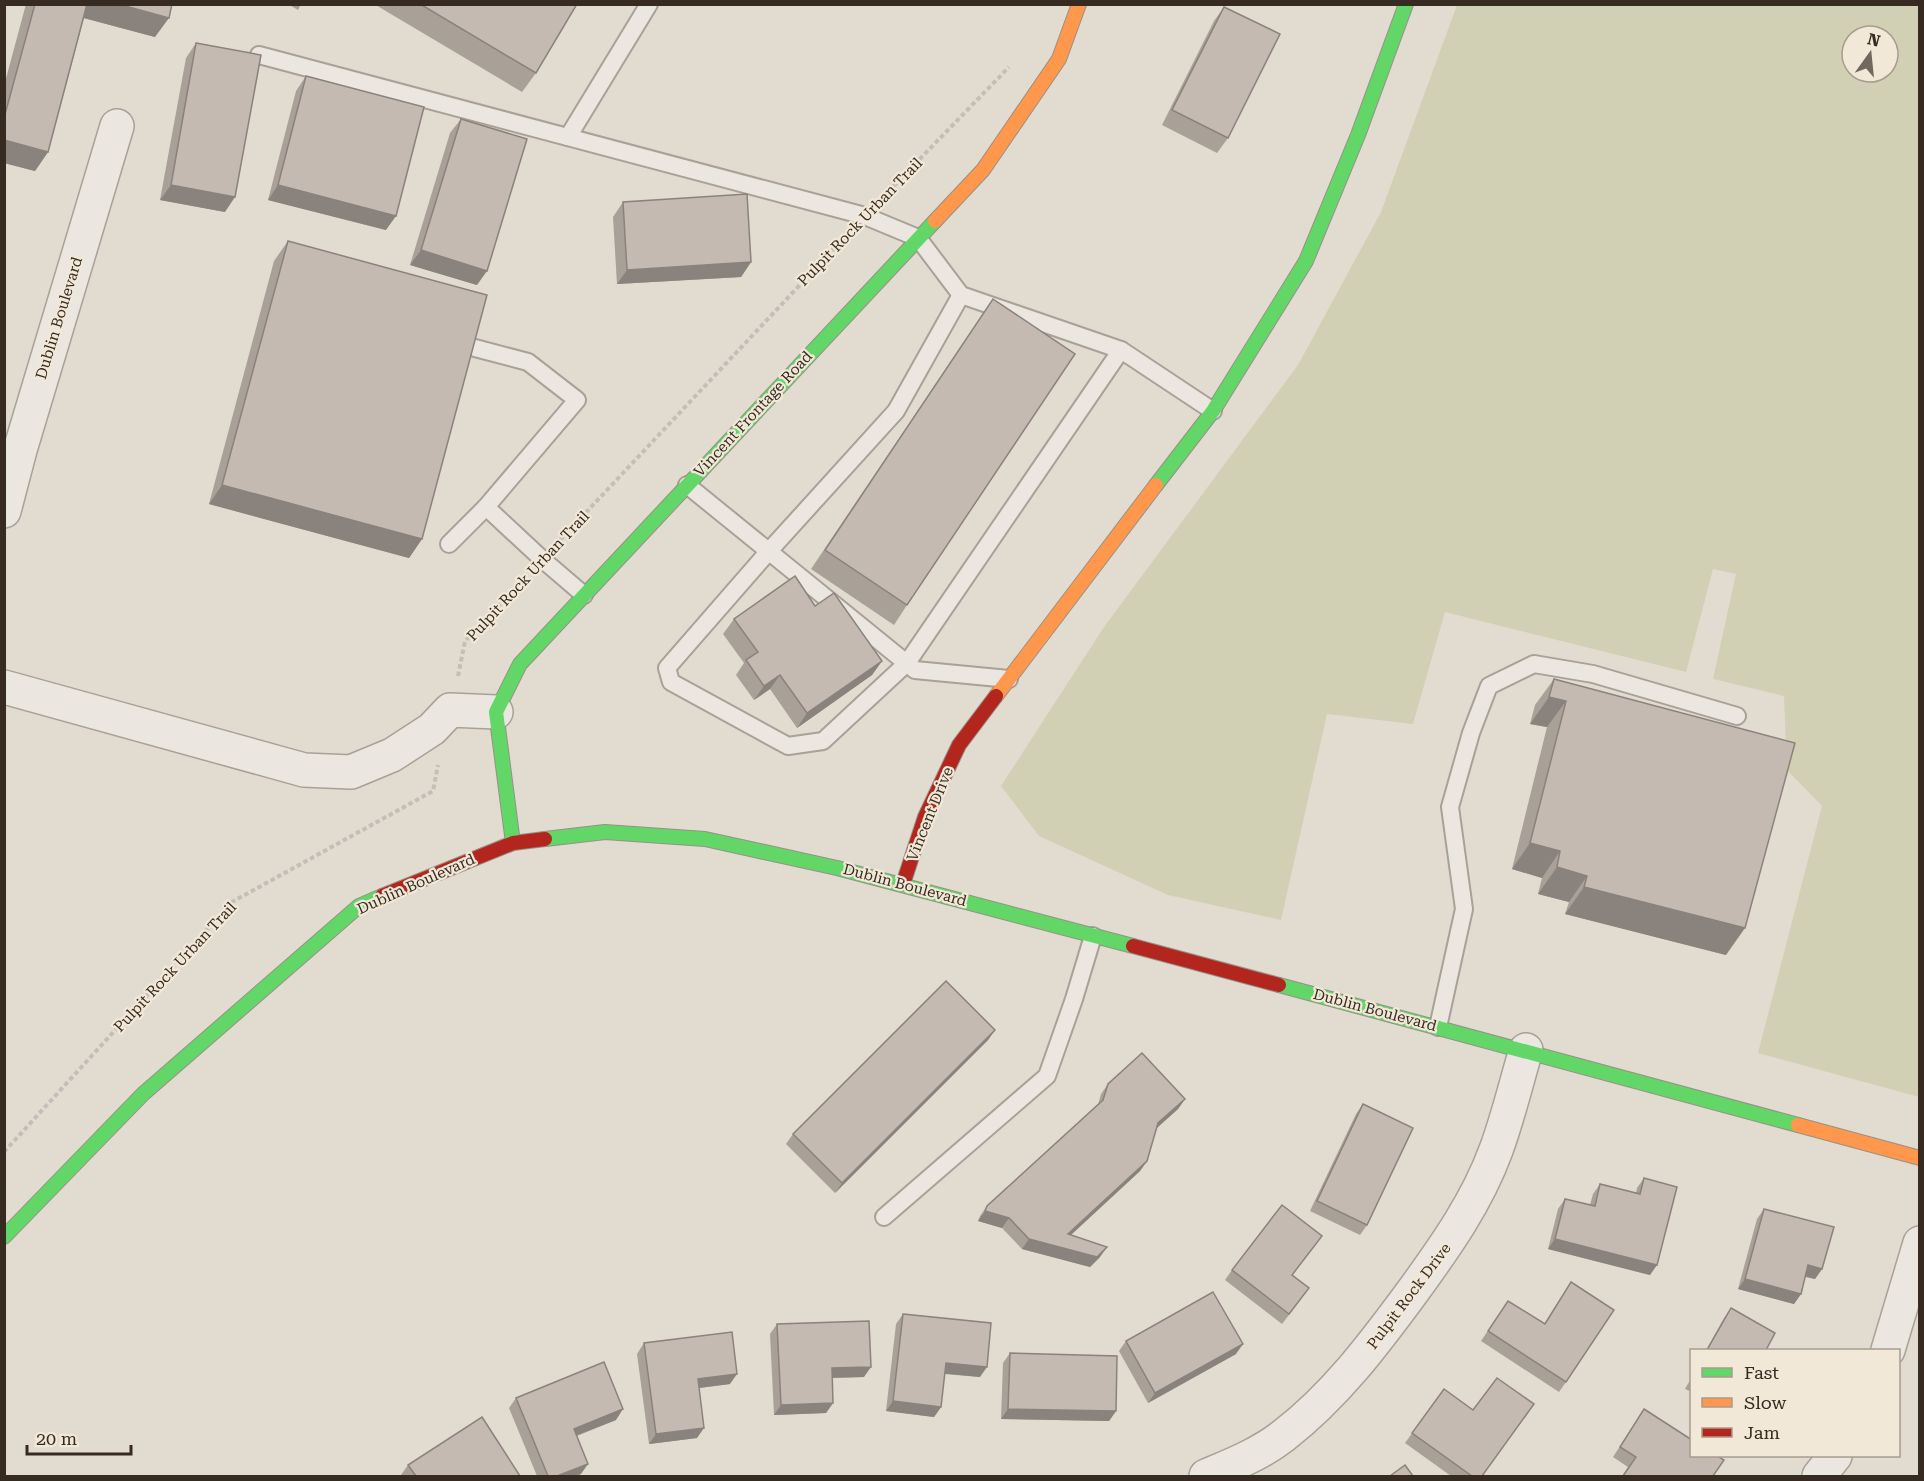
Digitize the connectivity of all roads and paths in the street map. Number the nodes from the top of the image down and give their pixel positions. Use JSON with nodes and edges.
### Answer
{"nodes":[{"id":1,"x":649,"y":4,"type":"edge"},
{"id":2,"x":1078,"y":4,"type":"edge"},
{"id":3,"x":1406,"y":4,"type":"edge"},
{"id":4,"x":259,"y":55,"type":"edge"},
{"id":5,"x":1011,"y":65,"type":"dead end"},
{"id":6,"x":117,"y":126,"type":"dead end"},
{"id":7,"x":568,"y":137,"type":"junction"},
{"id":8,"x":865,"y":216,"type":"junction"},
{"id":9,"x":918,"y":238,"type":"junction"},
{"id":10,"x":962,"y":295,"type":"junction"},
{"id":11,"x":475,"y":348,"type":"edge"},
{"id":12,"x":1121,"y":350,"type":"junction"},
{"id":13,"x":1213,"y":411,"type":"junction"},
{"id":14,"x":687,"y":485,"type":"junction"},
{"id":15,"x":486,"y":507,"type":"junction"},
{"id":16,"x":4,"y":512,"type":"edge"},
{"id":17,"x":449,"y":544,"type":"dead end"},
{"id":18,"x":769,"y":551,"type":"junction"},
{"id":19,"x":542,"y":559,"type":"junction"},
{"id":20,"x":584,"y":595,"type":"junction"},
{"id":21,"x":907,"y":663,"type":"junction"},
{"id":22,"x":1009,"y":679,"type":"junction"},
{"id":23,"x":4,"y":687,"type":"edge"},
{"id":24,"x":450,"y":710,"type":"junction"},
{"id":25,"x":496,"y":712,"type":"junction"},
{"id":26,"x":1737,"y":716,"type":"dead end"},
{"id":27,"x":513,"y":843,"type":"junction"},
{"id":28,"x":903,"y":884,"type":"junction"},
{"id":29,"x":1093,"y":936,"type":"junction"},
{"id":30,"x":1438,"y":1027,"type":"junction"},
{"id":31,"x":1526,"y":1050,"type":"junction"},
{"id":32,"x":4,"y":1152,"type":"edge"},
{"id":33,"x":1920,"y":1158,"type":"edge"},
{"id":34,"x":884,"y":1216,"type":"dead end"},
{"id":35,"x":7,"y":1228,"type":"edge"},
{"id":36,"x":1920,"y":1243,"type":"edge"},
{"id":37,"x":1888,"y":1349,"type":"edge"},
{"id":38,"x":1834,"y":1457,"type":"edge"},
{"id":39,"x":1206,"y":1476,"type":"edge"},
{"id":40,"x":1820,"y":1476,"type":"edge"}],
"edges":[{"from":1,"to":7,"type":"lane"},
{"from":2,"to":9,"type":"street","name":"Vincent Frontage Road"},
{"from":3,"to":13,"type":"street","name":"Vincent Drive"},
{"from":4,"to":7,"type":"lane"},
{"from":5,"to":8,"type":"path","name":"Pulpit Rock Urban Trail"},
{"from":6,"to":16,"type":"street","name":"Dublin Boulevard"},
{"from":7,"to":8,"type":"lane"},
{"from":8,"to":9,"type":"lane"},
{"from":8,"to":19,"type":"path","name":"Pulpit Rock Urban Trail"},
{"from":9,"to":10,"type":"lane"},
{"from":9,"to":14,"type":"street","name":"Vincent Frontage Road"},
{"from":10,"to":12,"type":"lane"},
{"from":10,"to":18,"type":"lane"},
{"from":11,"to":15,"type":"lane"},
{"from":12,"to":13,"type":"lane"},
{"from":12,"to":21,"type":"lane"},
{"from":13,"to":22,"type":"street","name":"Vincent Drive"},
{"from":14,"to":18,"type":"lane"},
{"from":14,"to":20,"type":"street","name":"Vincent Frontage Road"},
{"from":15,"to":17,"type":"lane"},
{"from":15,"to":19,"type":"lane"},
{"from":18,"to":21,"type":"lane"},
{"from":18,"to":21,"type":"lane"},
{"from":19,"to":20,"type":"lane"},
{"from":19,"to":24,"type":"path","name":"Pulpit Rock Urban Trail"},
{"from":20,"to":25,"type":"street","name":"Vincent Frontage Road"},
{"from":21,"to":22,"type":"lane"},
{"from":22,"to":28,"type":"street","name":"Vincent Drive"},
{"from":23,"to":24,"type":"street"},
{"from":24,"to":25,"type":"street"},
{"from":24,"to":32,"type":"path","name":"Pulpit Rock Urban Trail"},
{"from":25,"to":27,"type":"street"},
{"from":26,"to":30,"type":"lane"},
{"from":27,"to":28,"type":"street","name":"Dublin Boulevard"},
{"from":27,"to":35,"type":"street","name":"Dublin Boulevard"},
{"from":28,"to":29,"type":"street","name":"Dublin Boulevard"},
{"from":29,"to":30,"type":"street","name":"Dublin Boulevard"},
{"from":29,"to":34,"type":"lane"},
{"from":30,"to":31,"type":"street","name":"Dublin Boulevard"},
{"from":31,"to":33,"type":"street","name":"Dublin Boulevard"},
{"from":31,"to":39,"type":"street","name":"Pulpit Rock Drive"},
{"from":36,"to":37,"type":"street"},
{"from":38,"to":40,"type":"street"}]}
